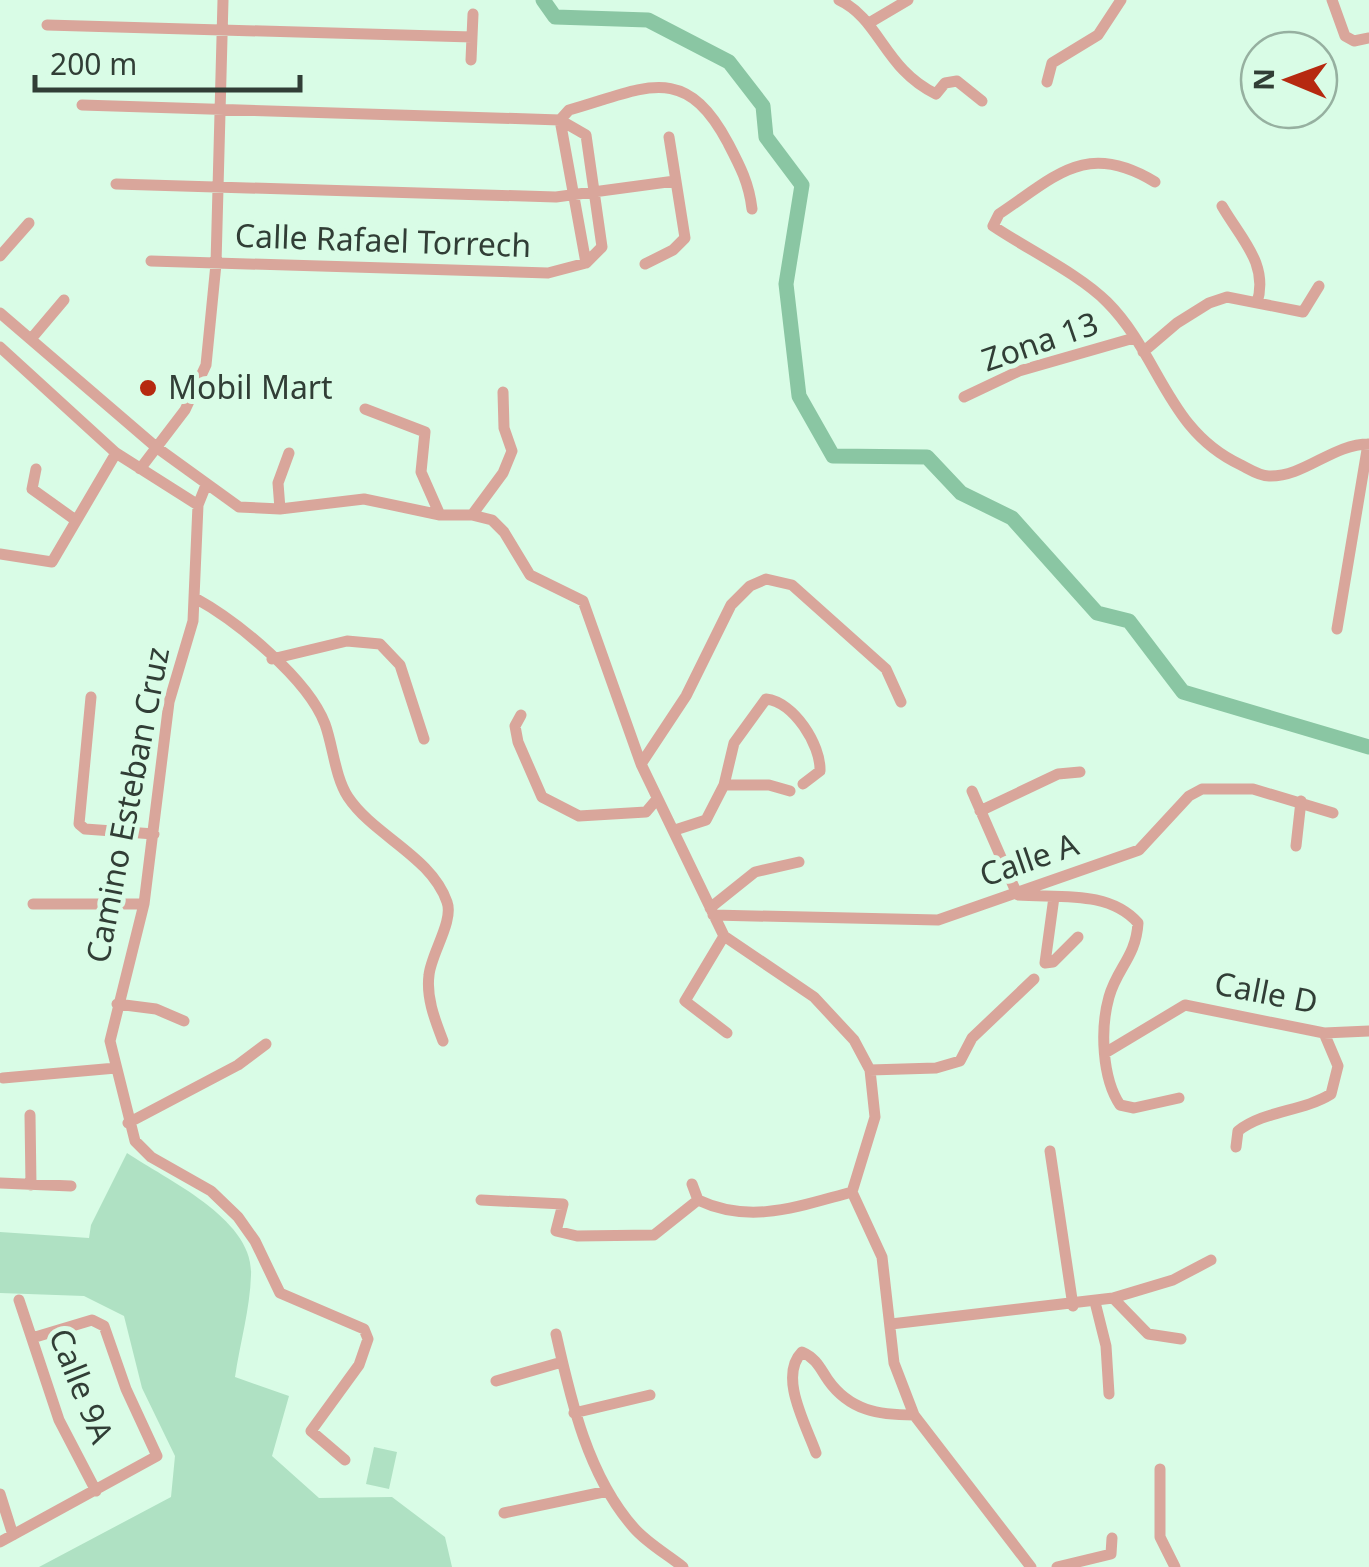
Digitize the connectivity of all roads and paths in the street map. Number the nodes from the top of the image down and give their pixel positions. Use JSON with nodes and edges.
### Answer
{"nodes":[{"id":1,"x":223,"y":0,"type":"edge"},
{"id":2,"x":839,"y":0,"type":"edge"},
{"id":3,"x":908,"y":0,"type":"edge"},
{"id":4,"x":1121,"y":0,"type":"edge"},
{"id":5,"x":1332,"y":0,"type":"edge"},
{"id":6,"x":473,"y":14,"type":"dead end"},
{"id":7,"x":869,"y":22,"type":"junction"},
{"id":8,"x":47,"y":25,"type":"dead end"},
{"id":9,"x":222,"y":30,"type":"junction"},
{"id":10,"x":472,"y":37,"type":"junction"},
{"id":11,"x":1369,"y":38,"type":"edge"},
{"id":12,"x":471,"y":60,"type":"dead end"},
{"id":13,"x":1047,"y":82,"type":"dead end"},
{"id":14,"x":982,"y":100,"type":"dead end"},
{"id":15,"x":82,"y":105,"type":"dead end"},
{"id":16,"x":220,"y":109,"type":"junction"},
{"id":17,"x":560,"y":120,"type":"junction"},
{"id":18,"x":669,"y":138,"type":"dead end"},
{"id":19,"x":675,"y":181,"type":"junction"},
{"id":20,"x":1154,"y":182,"type":"dead end"},
{"id":21,"x":116,"y":184,"type":"dead end"},
{"id":22,"x":218,"y":186,"type":"junction"},
{"id":23,"x":597,"y":193,"type":"junction"},
{"id":24,"x":574,"y":196,"type":"junction"},
{"id":25,"x":1222,"y":206,"type":"dead end"},
{"id":26,"x":752,"y":209,"type":"dead end"},
{"id":27,"x":29,"y":222,"type":"dead end"},
{"id":28,"x":0,"y":256,"type":"edge"},
{"id":29,"x":152,"y":262,"type":"dead end"},
{"id":30,"x":586,"y":262,"type":"junction"},
{"id":31,"x":216,"y":264,"type":"junction"},
{"id":32,"x":645,"y":264,"type":"dead end"},
{"id":33,"x":1318,"y":286,"type":"dead end"},
{"id":34,"x":64,"y":300,"type":"dead end"},
{"id":35,"x":1257,"y":303,"type":"junction"},
{"id":36,"x":0,"y":313,"type":"edge"},
{"id":37,"x":1134,"y":338,"type":"junction"},
{"id":38,"x":31,"y":339,"type":"junction"},
{"id":39,"x":0,"y":347,"type":"edge"},
{"id":40,"x":1143,"y":352,"type":"junction"},
{"id":41,"x":503,"y":392,"type":"dead end"},
{"id":42,"x":964,"y":397,"type":"dead end"},
{"id":43,"x":365,"y":409,"type":"dead end"},
{"id":44,"x":1368,"y":444,"type":"edge"},
{"id":45,"x":156,"y":446,"type":"junction"},
{"id":46,"x":116,"y":453,"type":"junction"},
{"id":47,"x":289,"y":453,"type":"dead end"},
{"id":48,"x":36,"y":468,"type":"dead end"},
{"id":49,"x":140,"y":469,"type":"junction"},
{"id":50,"x":206,"y":485,"type":"junction"},
{"id":51,"x":198,"y":505,"type":"junction"},
{"id":52,"x":280,"y":509,"type":"junction"},
{"id":53,"x":472,"y":514,"type":"junction"},
{"id":54,"x":440,"y":516,"type":"junction"},
{"id":55,"x":74,"y":519,"type":"junction"},
{"id":56,"x":0,"y":554,"type":"edge"},
{"id":57,"x":195,"y":598,"type":"junction"},
{"id":58,"x":1336,"y":629,"type":"dead end"},
{"id":59,"x":272,"y":658,"type":"junction"},
{"id":60,"x":91,"y":697,"type":"dead end"},
{"id":61,"x":900,"y":702,"type":"dead end"},
{"id":62,"x":520,"y":715,"type":"dead end"},
{"id":63,"x":424,"y":739,"type":"dead end"},
{"id":64,"x":641,"y":764,"type":"junction"},
{"id":65,"x":1080,"y":772,"type":"dead end"},
{"id":66,"x":803,"y":784,"type":"dead end"},
{"id":67,"x":724,"y":785,"type":"junction"},
{"id":68,"x":790,"y":791,"type":"dead end"},
{"id":69,"x":972,"y":791,"type":"dead end"},
{"id":70,"x":657,"y":799,"type":"junction"},
{"id":71,"x":1301,"y":801,"type":"junction"},
{"id":72,"x":980,"y":811,"type":"junction"},
{"id":73,"x":1332,"y":813,"type":"dead end"},
{"id":74,"x":675,"y":830,"type":"junction"},
{"id":75,"x":154,"y":834,"type":"junction"},
{"id":76,"x":1296,"y":846,"type":"dead end"},
{"id":77,"x":799,"y":862,"type":"dead end"},
{"id":78,"x":1015,"y":894,"type":"junction"},
{"id":79,"x":1054,"y":897,"type":"junction"},
{"id":80,"x":33,"y":904,"type":"dead end"},
{"id":81,"x":144,"y":904,"type":"junction"},
{"id":82,"x":711,"y":912,"type":"junction"},
{"id":83,"x":724,"y":936,"type":"junction"},
{"id":84,"x":1078,"y":937,"type":"dead end"},
{"id":85,"x":1034,"y":979,"type":"dead end"},
{"id":86,"x":117,"y":1004,"type":"junction"},
{"id":87,"x":184,"y":1022,"type":"dead end"},
{"id":88,"x":1369,"y":1032,"type":"edge"},
{"id":89,"x":728,"y":1033,"type":"dead end"},
{"id":90,"x":1324,"y":1034,"type":"junction"},
{"id":91,"x":443,"y":1041,"type":"dead end"},
{"id":92,"x":266,"y":1044,"type":"dead end"},
{"id":93,"x":1106,"y":1053,"type":"junction"},
{"id":94,"x":116,"y":1068,"type":"junction"},
{"id":95,"x":870,"y":1070,"type":"junction"},
{"id":96,"x":3,"y":1078,"type":"dead end"},
{"id":97,"x":1178,"y":1098,"type":"dead end"},
{"id":98,"x":30,"y":1115,"type":"dead end"},
{"id":99,"x":128,"y":1123,"type":"junction"},
{"id":100,"x":1236,"y":1146,"type":"dead end"},
{"id":101,"x":1050,"y":1151,"type":"dead end"},
{"id":102,"x":0,"y":1183,"type":"edge"},
{"id":103,"x":692,"y":1184,"type":"dead end"},
{"id":104,"x":31,"y":1185,"type":"junction"},
{"id":105,"x":71,"y":1186,"type":"dead end"},
{"id":106,"x":852,"y":1192,"type":"junction"},
{"id":107,"x":481,"y":1200,"type":"dead end"},
{"id":108,"x":698,"y":1200,"type":"junction"},
{"id":109,"x":1211,"y":1260,"type":"dead end"},
{"id":110,"x":1113,"y":1298,"type":"junction"},
{"id":111,"x":19,"y":1300,"type":"dead end"},
{"id":112,"x":1095,"y":1302,"type":"junction"},
{"id":113,"x":1073,"y":1306,"type":"junction"},
{"id":114,"x":891,"y":1324,"type":"junction"},
{"id":115,"x":556,"y":1334,"type":"dead end"},
{"id":116,"x":32,"y":1338,"type":"junction"},
{"id":117,"x":1181,"y":1339,"type":"dead end"},
{"id":118,"x":562,"y":1362,"type":"junction"},
{"id":119,"x":496,"y":1381,"type":"dead end"},
{"id":120,"x":1109,"y":1394,"type":"dead end"},
{"id":121,"x":650,"y":1396,"type":"dead end"},
{"id":122,"x":574,"y":1413,"type":"junction"},
{"id":123,"x":914,"y":1416,"type":"junction"},
{"id":124,"x":816,"y":1453,"type":"dead end"},
{"id":125,"x":345,"y":1460,"type":"dead end"},
{"id":126,"x":1160,"y":1469,"type":"dead end"},
{"id":127,"x":96,"y":1490,"type":"junction"},
{"id":128,"x":608,"y":1491,"type":"junction"},
{"id":129,"x":0,"y":1494,"type":"edge"},
{"id":130,"x":504,"y":1513,"type":"dead end"},
{"id":131,"x":14,"y":1535,"type":"junction"},
{"id":132,"x":1112,"y":1538,"type":"dead end"},
{"id":133,"x":0,"y":1542,"type":"edge"},
{"id":134,"x":683,"y":1567,"type":"edge"},
{"id":135,"x":1031,"y":1567,"type":"edge"},
{"id":136,"x":1057,"y":1567,"type":"edge"},
{"id":137,"x":1175,"y":1567,"type":"edge"}],
"edges":[{"from":1,"to":9,"type":"street"},
{"from":2,"to":7,"type":"street"},
{"from":3,"to":7,"type":"street"},
{"from":4,"to":13,"type":"street"},
{"from":5,"to":11,"type":"street"},
{"from":6,"to":10,"type":"street"},
{"from":7,"to":14,"type":"street"},
{"from":8,"to":9,"type":"street"},
{"from":9,"to":10,"type":"street"},
{"from":9,"to":16,"type":"street"},
{"from":10,"to":12,"type":"street"},
{"from":15,"to":16,"type":"street"},
{"from":16,"to":17,"type":"street"},
{"from":16,"to":22,"type":"street"},
{"from":17,"to":23,"type":"street"},
{"from":17,"to":24,"type":"street","name":"Calle Rafael Torrech"},
{"from":17,"to":26,"type":"street"},
{"from":18,"to":19,"type":"street"},
{"from":19,"to":23,"type":"street"},
{"from":19,"to":32,"type":"street"},
{"from":20,"to":37,"type":"street"},
{"from":21,"to":22,"type":"street"},
{"from":22,"to":24,"type":"street"},
{"from":22,"to":31,"type":"street"},
{"from":23,"to":24,"type":"street"},
{"from":23,"to":30,"type":"street"},
{"from":24,"to":30,"type":"street","name":"Calle Rafael Torrech"},
{"from":25,"to":35,"type":"street"},
{"from":27,"to":28,"type":"street"},
{"from":29,"to":31,"type":"street","name":"Calle Rafael Torrech"},
{"from":30,"to":31,"type":"street","name":"Calle Rafael Torrech"},
{"from":31,"to":45,"type":"street"},
{"from":33,"to":35,"type":"street"},
{"from":34,"to":38,"type":"street"},
{"from":35,"to":40,"type":"street"},
{"from":36,"to":38,"type":"street"},
{"from":37,"to":40,"type":"street"},
{"from":37,"to":42,"type":"street","name":"Zona 13"},
{"from":38,"to":45,"type":"street"},
{"from":39,"to":46,"type":"street"},
{"from":40,"to":44,"type":"street"},
{"from":41,"to":53,"type":"street"},
{"from":43,"to":54,"type":"street"},
{"from":44,"to":58,"type":"street"},
{"from":45,"to":49,"type":"street"},
{"from":45,"to":50,"type":"street"},
{"from":46,"to":49,"type":"street"},
{"from":46,"to":55,"type":"street"},
{"from":47,"to":52,"type":"street"},
{"from":48,"to":55,"type":"street"},
{"from":49,"to":51,"type":"street"},
{"from":50,"to":51,"type":"street","name":"Camino Esteban Cruz"},
{"from":50,"to":52,"type":"street"},
{"from":51,"to":57,"type":"street","name":"Camino Esteban Cruz"},
{"from":52,"to":54,"type":"street"},
{"from":53,"to":54,"type":"street"},
{"from":53,"to":64,"type":"street"},
{"from":55,"to":56,"type":"street"},
{"from":57,"to":59,"type":"street"},
{"from":57,"to":75,"type":"street","name":"Camino Esteban Cruz"},
{"from":59,"to":63,"type":"street"},
{"from":59,"to":91,"type":"street"},
{"from":60,"to":75,"type":"street"},
{"from":61,"to":64,"type":"street"},
{"from":62,"to":70,"type":"street"},
{"from":64,"to":70,"type":"street"},
{"from":65,"to":72,"type":"street"},
{"from":66,"to":67,"type":"street"},
{"from":67,"to":68,"type":"street"},
{"from":67,"to":74,"type":"street"},
{"from":69,"to":72,"type":"street"},
{"from":70,"to":74,"type":"street"},
{"from":71,"to":73,"type":"street","name":"Calle A"},
{"from":71,"to":76,"type":"street"},
{"from":71,"to":78,"type":"street","name":"Calle A"},
{"from":72,"to":78,"type":"street"},
{"from":74,"to":82,"type":"street"},
{"from":75,"to":81,"type":"street","name":"Camino Esteban Cruz"},
{"from":77,"to":82,"type":"street"},
{"from":78,"to":79,"type":"street"},
{"from":78,"to":82,"type":"street","name":"Calle A"},
{"from":79,"to":84,"type":"street"},
{"from":79,"to":93,"type":"street"},
{"from":80,"to":81,"type":"street"},
{"from":81,"to":86,"type":"street","name":"Camino Esteban Cruz"},
{"from":82,"to":83,"type":"street"},
{"from":83,"to":89,"type":"street"},
{"from":83,"to":95,"type":"street"},
{"from":85,"to":95,"type":"street"},
{"from":86,"to":87,"type":"street"},
{"from":86,"to":94,"type":"street","name":"Camino Esteban Cruz"},
{"from":88,"to":90,"type":"street","name":"Calle D"},
{"from":90,"to":93,"type":"street","name":"Calle D"},
{"from":90,"to":100,"type":"street"},
{"from":92,"to":99,"type":"street"},
{"from":93,"to":97,"type":"street"},
{"from":94,"to":96,"type":"street"},
{"from":94,"to":99,"type":"street","name":"Camino Esteban Cruz"},
{"from":95,"to":106,"type":"street"},
{"from":98,"to":104,"type":"street"},
{"from":99,"to":125,"type":"street","name":"Camino Esteban Cruz"},
{"from":101,"to":113,"type":"street"},
{"from":102,"to":104,"type":"street"},
{"from":103,"to":108,"type":"street"},
{"from":104,"to":105,"type":"street"},
{"from":106,"to":108,"type":"street"},
{"from":106,"to":114,"type":"street"},
{"from":107,"to":108,"type":"street"},
{"from":109,"to":110,"type":"street"},
{"from":110,"to":112,"type":"street"},
{"from":110,"to":117,"type":"street"},
{"from":111,"to":116,"type":"street","name":"Calle 9A"},
{"from":112,"to":113,"type":"street"},
{"from":112,"to":120,"type":"street"},
{"from":113,"to":114,"type":"street"},
{"from":114,"to":123,"type":"street"},
{"from":115,"to":118,"type":"street"},
{"from":116,"to":127,"type":"street","name":"Calle 9A"},
{"from":116,"to":127,"type":"street"},
{"from":118,"to":119,"type":"street"},
{"from":118,"to":122,"type":"street"},
{"from":121,"to":122,"type":"street"},
{"from":122,"to":128,"type":"street"},
{"from":123,"to":124,"type":"street"},
{"from":123,"to":135,"type":"street"},
{"from":126,"to":137,"type":"street"},
{"from":127,"to":131,"type":"street"},
{"from":128,"to":130,"type":"street"},
{"from":128,"to":134,"type":"street"},
{"from":129,"to":131,"type":"street"},
{"from":131,"to":133,"type":"street"},
{"from":132,"to":136,"type":"street"}]}
